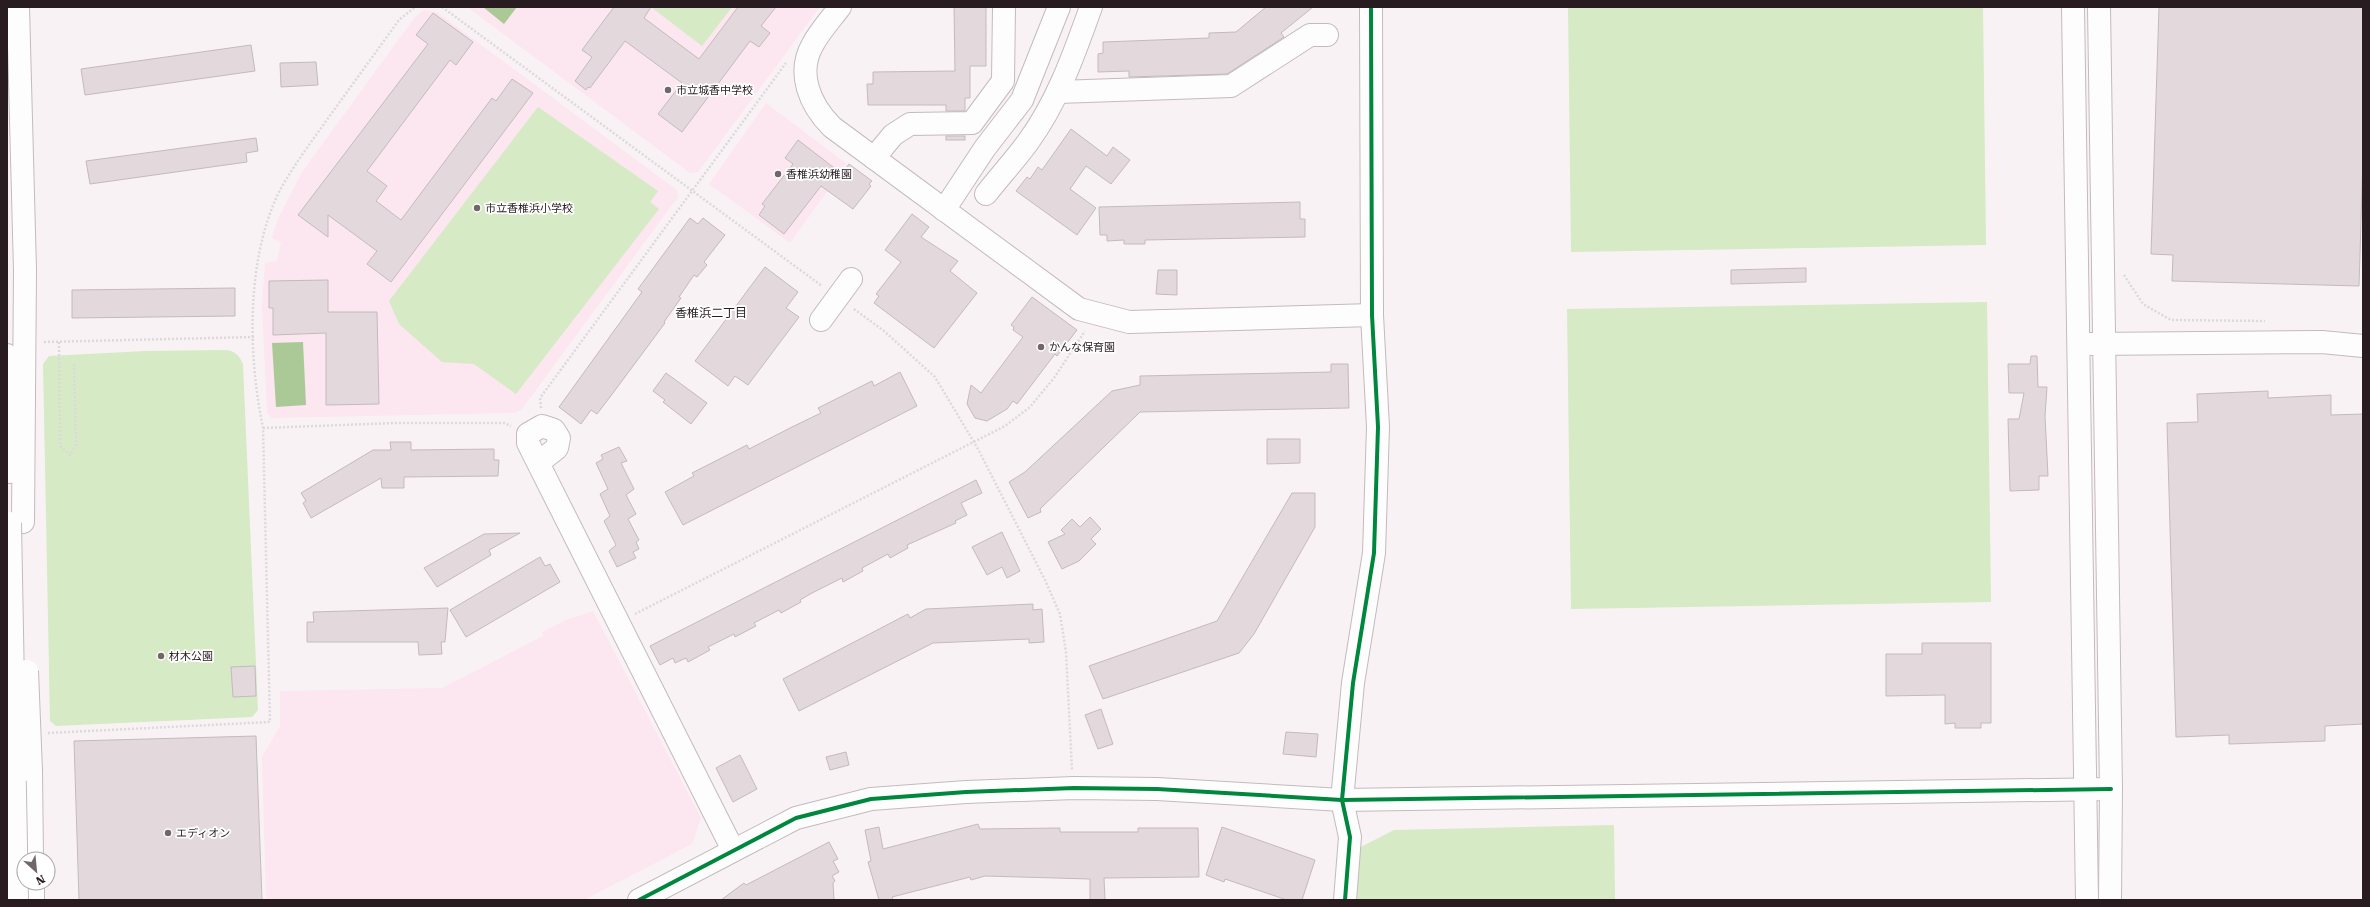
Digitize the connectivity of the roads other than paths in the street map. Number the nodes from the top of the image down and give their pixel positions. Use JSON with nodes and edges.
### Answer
{"nodes":[{"id":1,"x":18,"y":7,"type":"edge"},
{"id":2,"x":840,"y":7,"type":"edge"},
{"id":3,"x":1004,"y":7,"type":"edge"},
{"id":4,"x":1059,"y":7,"type":"edge"},
{"id":5,"x":1091,"y":7,"type":"edge"},
{"id":6,"x":1371,"y":7,"type":"edge"},
{"id":7,"x":2074,"y":7,"type":"edge"},
{"id":8,"x":2099,"y":7,"type":"edge"},
{"id":9,"x":1327,"y":35,"type":"dead end"},
{"id":10,"x":1058,"y":92,"type":"junction"},
{"id":11,"x":874,"y":158,"type":"junction"},
{"id":12,"x":986,"y":194,"type":"dead end"},
{"id":13,"x":944,"y":210,"type":"junction"},
{"id":14,"x":851,"y":280,"type":"dead end"},
{"id":15,"x":1372,"y":315,"type":"junction"},
{"id":16,"x":821,"y":320,"type":"dead end"},
{"id":17,"x":2078,"y":343,"type":"junction"},
{"id":18,"x":2103,"y":345,"type":"junction"},
{"id":19,"x":2363,"y":346,"type":"edge"},
{"id":20,"x":7,"y":355,"type":"edge"},
{"id":21,"x":538,"y":463,"type":"junction"},
{"id":22,"x":7,"y":610,"type":"edge"},
{"id":23,"x":2087,"y":789,"type":"junction"},
{"id":24,"x":2111,"y":789,"type":"junction"},
{"id":25,"x":1342,"y":800,"type":"junction"},
{"id":26,"x":732,"y":850,"type":"junction"},
{"id":27,"x":32,"y":851,"type":"edge"},
{"id":28,"x":15,"y":900,"type":"edge"},
{"id":29,"x":639,"y":900,"type":"edge"},
{"id":30,"x":1345,"y":900,"type":"edge"},
{"id":31,"x":2087,"y":900,"type":"edge"},
{"id":32,"x":2110,"y":900,"type":"edge"}],
"edges":[{"from":1,"to":27,"type":"main road","bridge":true},
{"from":2,"to":11,"type":"main road"},
{"from":3,"to":11,"type":"main road"},
{"from":4,"to":13,"type":"main road"},
{"from":5,"to":10,"type":"main road"},
{"from":6,"to":15,"type":"main road"},
{"from":7,"to":17,"type":"main road"},
{"from":8,"to":18,"type":"main road"},
{"from":9,"to":10,"type":"main road"},
{"from":10,"to":12,"type":"main road"},
{"from":11,"to":13,"type":"main road"},
{"from":13,"to":15,"type":"main road"},
{"from":14,"to":16,"type":"main road"},
{"from":15,"to":25,"type":"main road"},
{"from":17,"to":18,"type":"main road"},
{"from":17,"to":23,"type":"main road"},
{"from":18,"to":19,"type":"main road"},
{"from":18,"to":24,"type":"main road"},
{"from":20,"to":28,"type":"main road","bridge":true},
{"from":21,"to":21,"type":"main road"},
{"from":21,"to":26,"type":"main road"},
{"from":22,"to":28,"type":"main road"},
{"from":23,"to":24,"type":"main road"},
{"from":23,"to":25,"type":"main road"},
{"from":23,"to":31,"type":"main road"},
{"from":24,"to":32,"type":"main road"},
{"from":25,"to":26,"type":"main road"},
{"from":25,"to":30,"type":"main road"},
{"from":26,"to":29,"type":"main road"}]}
